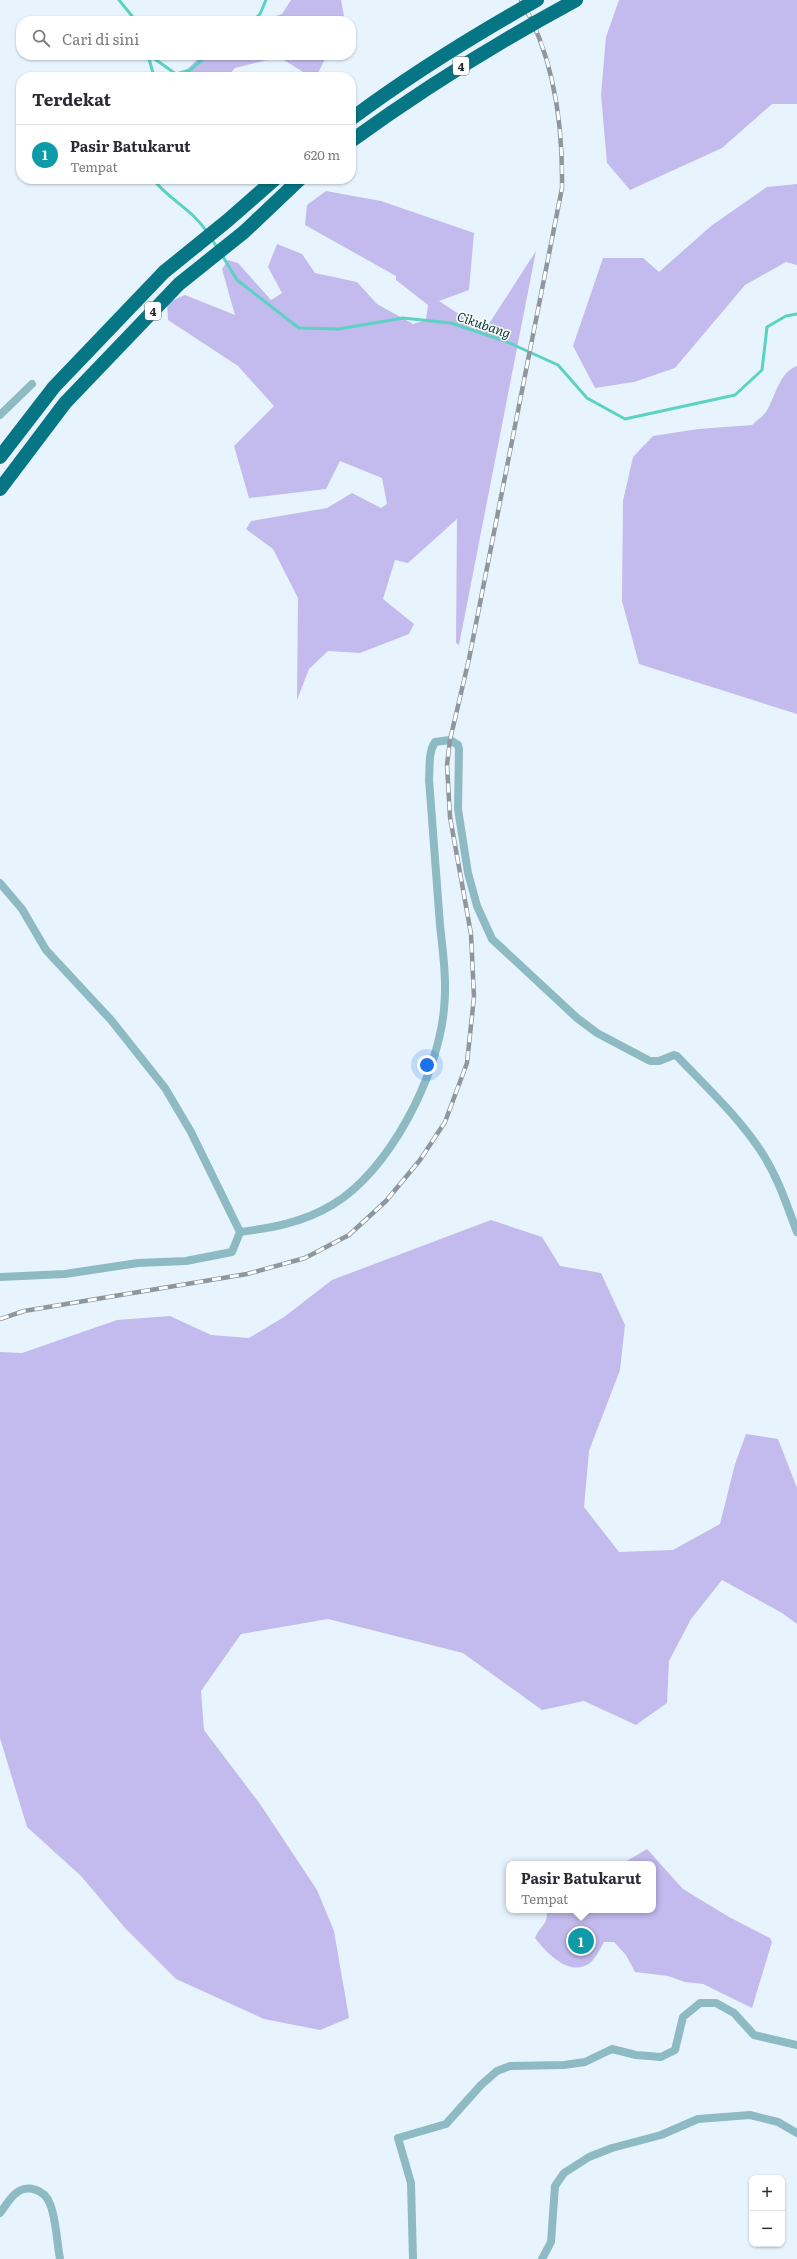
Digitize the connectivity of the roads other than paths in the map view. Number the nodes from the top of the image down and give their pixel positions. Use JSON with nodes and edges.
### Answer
{"nodes":[{"id":1,"x":537,"y":0,"type":"edge"},
{"id":2,"x":576,"y":0,"type":"edge"},
{"id":3,"x":356,"y":115,"type":"edge"},
{"id":4,"x":356,"y":137,"type":"edge"},
{"id":5,"x":269,"y":184,"type":"edge"},
{"id":6,"x":295,"y":184,"type":"edge"},
{"id":7,"x":32,"y":384,"type":"dead end"},
{"id":8,"x":0,"y":415,"type":"edge"},
{"id":9,"x":0,"y":456,"type":"edge"},
{"id":10,"x":0,"y":489,"type":"edge"},
{"id":11,"x":0,"y":883,"type":"edge"},
{"id":12,"x":240,"y":1232,"type":"junction"},
{"id":13,"x":797,"y":1232,"type":"edge"},
{"id":14,"x":0,"y":1276,"type":"edge"},
{"id":15,"x":797,"y":2045,"type":"edge"},
{"id":16,"x":797,"y":2133,"type":"edge"},
{"id":17,"x":0,"y":2213,"type":"edge"},
{"id":18,"x":60,"y":2259,"type":"edge"},
{"id":19,"x":414,"y":2259,"type":"edge"},
{"id":20,"x":542,"y":2259,"type":"edge"}],
"edges":[{"from":1,"to":3,"type":"highway","number":"4","bridge":true},
{"from":2,"to":4,"type":"highway","number":"4","bridge":true},
{"from":5,"to":9,"type":"highway","number":"4"},
{"from":6,"to":10,"type":"highway","number":"4"},
{"from":7,"to":8,"type":"street"},
{"from":11,"to":12,"type":"street"},
{"from":12,"to":13,"type":"street"},
{"from":12,"to":14,"type":"street"},
{"from":15,"to":19,"type":"street"},
{"from":16,"to":20,"type":"street"},
{"from":17,"to":18,"type":"street"}]}
